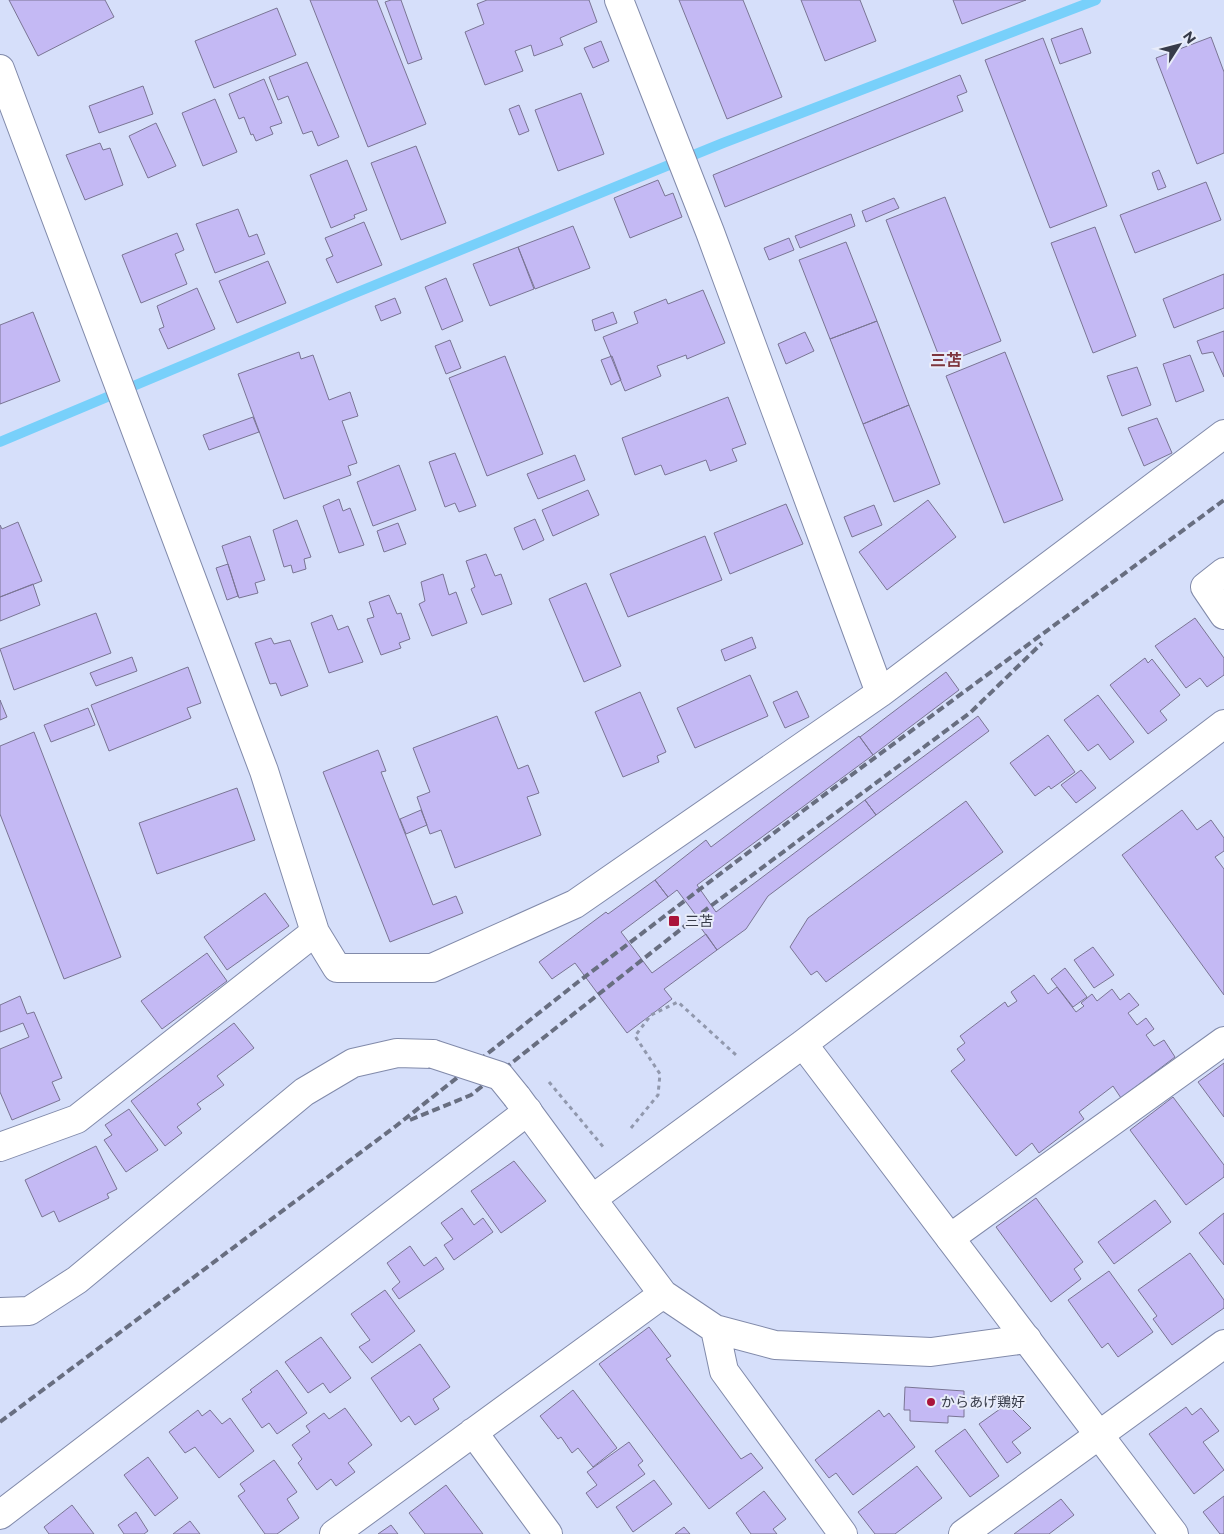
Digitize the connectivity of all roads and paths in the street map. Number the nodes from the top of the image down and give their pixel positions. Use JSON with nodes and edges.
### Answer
{"nodes":[{"id":1,"x":619,"y":0,"type":"edge"},
{"id":2,"x":0,"y":69,"type":"edge"},
{"id":3,"x":1224,"y":434,"type":"edge"},
{"id":4,"x":1224,"y":572,"type":"edge"},
{"id":5,"x":1224,"y":615,"type":"edge"},
{"id":6,"x":880,"y":693,"type":"junction"},
{"id":7,"x":1224,"y":724,"type":"edge"},
{"id":8,"x":315,"y":932,"type":"junction"},
{"id":9,"x":1224,"y":1042,"type":"edge"},
{"id":10,"x":803,"y":1044,"type":"junction"},
{"id":11,"x":742,"y":1060,"type":"dead end"},
{"id":12,"x":548,"y":1080,"type":"dead end"},
{"id":13,"x":523,"y":1104,"type":"junction"},
{"id":14,"x":626,"y":1134,"type":"dead end"},
{"id":15,"x":612,"y":1145,"type":"dead end"},
{"id":16,"x":0,"y":1147,"type":"edge"},
{"id":17,"x":592,"y":1199,"type":"junction"},
{"id":18,"x":950,"y":1238,"type":"junction"},
{"id":19,"x":663,"y":1294,"type":"junction"},
{"id":20,"x":0,"y":1312,"type":"edge"},
{"id":21,"x":715,"y":1329,"type":"junction"},
{"id":22,"x":1027,"y":1339,"type":"junction"},
{"id":23,"x":1224,"y":1344,"type":"edge"},
{"id":24,"x":473,"y":1432,"type":"junction"},
{"id":25,"x":1100,"y":1436,"type":"junction"},
{"id":26,"x":0,"y":1515,"type":"edge"},
{"id":27,"x":334,"y":1534,"type":"edge"},
{"id":28,"x":548,"y":1534,"type":"edge"},
{"id":29,"x":843,"y":1534,"type":"edge"},
{"id":30,"x":963,"y":1534,"type":"edge"},
{"id":31,"x":1174,"y":1534,"type":"edge"}],
"edges":[{"from":1,"to":6,"type":"street"},
{"from":2,"to":8,"type":"street"},
{"from":3,"to":6,"type":"street"},
{"from":4,"to":5,"type":"street"},
{"from":6,"to":8,"type":"street"},
{"from":7,"to":10,"type":"street"},
{"from":8,"to":16,"type":"street"},
{"from":9,"to":18,"type":"street"},
{"from":10,"to":17,"type":"street"},
{"from":10,"to":18,"type":"street"},
{"from":11,"to":14,"type":"path"},
{"from":12,"to":15,"type":"path"},
{"from":13,"to":17,"type":"street"},
{"from":13,"to":20,"type":"street","bridge":true},
{"from":13,"to":26,"type":"street"},
{"from":17,"to":19,"type":"street"},
{"from":18,"to":22,"type":"street"},
{"from":19,"to":21,"type":"street"},
{"from":19,"to":24,"type":"street"},
{"from":21,"to":22,"type":"street"},
{"from":21,"to":29,"type":"street"},
{"from":22,"to":25,"type":"street"},
{"from":23,"to":25,"type":"street"},
{"from":24,"to":27,"type":"street"},
{"from":24,"to":28,"type":"street"},
{"from":25,"to":30,"type":"street"},
{"from":25,"to":31,"type":"street"}]}
